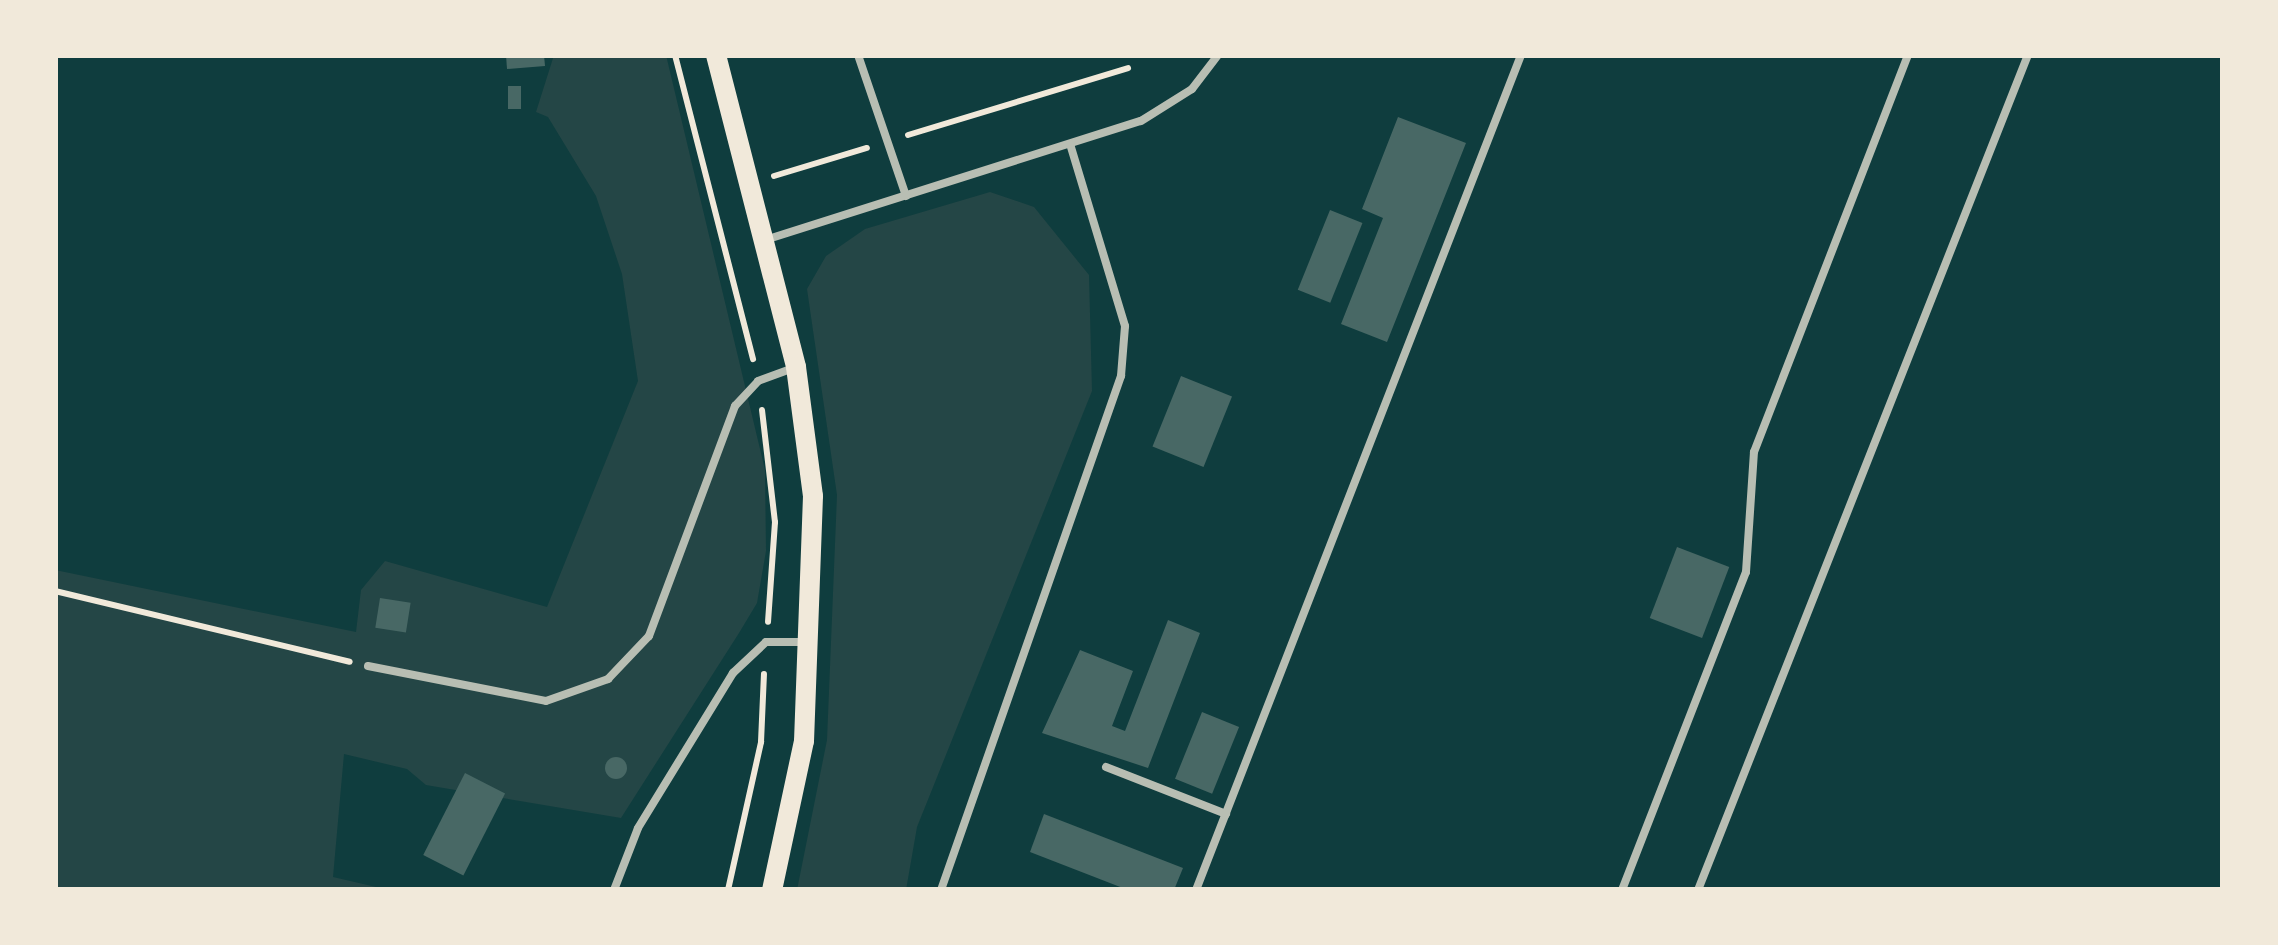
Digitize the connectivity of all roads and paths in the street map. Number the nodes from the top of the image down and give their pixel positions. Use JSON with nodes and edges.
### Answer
{"nodes":[{"id":1,"x":675,"y":55,"type":"edge"},
{"id":2,"x":716,"y":55,"type":"edge"},
{"id":3,"x":858,"y":55,"type":"edge"},
{"id":4,"x":1218,"y":55,"type":"edge"},
{"id":5,"x":1521,"y":55,"type":"edge"},
{"id":6,"x":1908,"y":55,"type":"edge"},
{"id":7,"x":2028,"y":55,"type":"edge"},
{"id":8,"x":1128,"y":68,"type":"dead end"},
{"id":9,"x":886,"y":142,"type":"junction"},
{"id":10,"x":1070,"y":144,"type":"junction"},
{"id":11,"x":748,"y":184,"type":"junction"},
{"id":12,"x":710,"y":194,"type":"junction"},
{"id":13,"x":906,"y":196,"type":"junction"},
{"id":14,"x":765,"y":240,"type":"junction"},
{"id":15,"x":796,"y":367,"type":"junction"},
{"id":16,"x":758,"y":381,"type":"junction"},
{"id":17,"x":55,"y":592,"type":"edge"},
{"id":18,"x":766,"y":642,"type":"junction"},
{"id":19,"x":812,"y":642,"type":"junction"},
{"id":20,"x":368,"y":666,"type":"joint"},
{"id":21,"x":1106,"y":768,"type":"dead end"},
{"id":22,"x":1226,"y":814,"type":"junction"},
{"id":23,"x":614,"y":890,"type":"edge"},
{"id":24,"x":728,"y":890,"type":"edge"},
{"id":25,"x":772,"y":890,"type":"edge"},
{"id":26,"x":941,"y":890,"type":"edge"},
{"id":27,"x":1196,"y":890,"type":"edge"},
{"id":28,"x":1622,"y":890,"type":"edge"},
{"id":29,"x":1698,"y":890,"type":"edge"}],
"edges":[{"from":1,"to":12,"type":"path"},
{"from":2,"to":11,"type":"main road"},
{"from":3,"to":9,"type":"lane"},
{"from":4,"to":10,"type":"lane"},
{"from":5,"to":22,"type":"lane"},
{"from":6,"to":28,"type":"lane"},
{"from":7,"to":29,"type":"lane"},
{"from":8,"to":9,"type":"path"},
{"from":9,"to":11,"type":"path"},
{"from":9,"to":13,"type":"lane"},
{"from":10,"to":13,"type":"lane"},
{"from":10,"to":26,"type":"lane"},
{"from":11,"to":12,"type":"path"},
{"from":11,"to":14,"type":"main road"},
{"from":12,"to":16,"type":"path"},
{"from":13,"to":14,"type":"lane"},
{"from":14,"to":15,"type":"main road"},
{"from":15,"to":16,"type":"lane"},
{"from":15,"to":19,"type":"main road"},
{"from":16,"to":18,"type":"path"},
{"from":16,"to":20,"type":"lane"},
{"from":17,"to":20,"type":"path"},
{"from":18,"to":19,"type":"lane"},
{"from":18,"to":23,"type":"lane"},
{"from":18,"to":24,"type":"path"},
{"from":19,"to":25,"type":"main road"},
{"from":21,"to":22,"type":"lane"},
{"from":22,"to":27,"type":"lane"}]}
